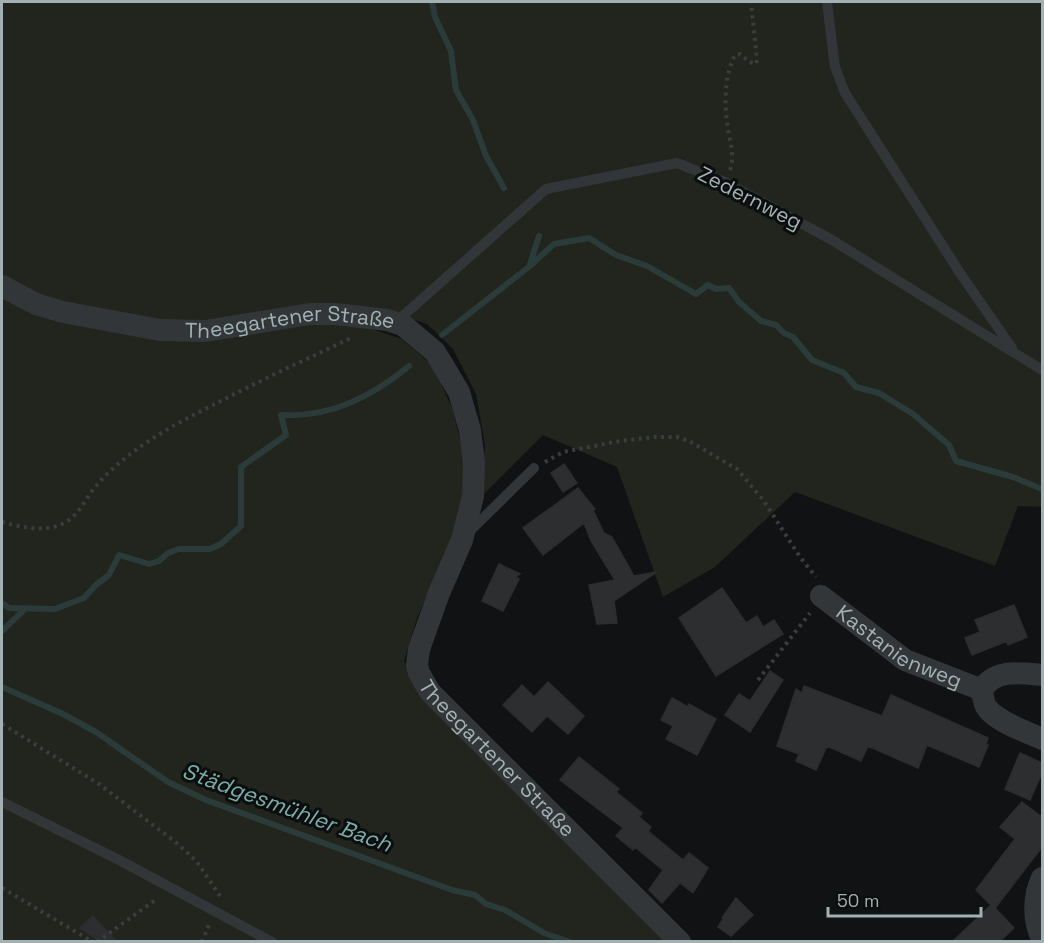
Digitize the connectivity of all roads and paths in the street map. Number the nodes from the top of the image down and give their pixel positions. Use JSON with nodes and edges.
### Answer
{"nodes":[{"id":1,"x":751,"y":2,"type":"edge"},
{"id":2,"x":827,"y":2,"type":"edge"},
{"id":3,"x":725,"y":182,"type":"junction"},
{"id":4,"x":2,"y":286,"type":"edge"},
{"id":5,"x":396,"y":322,"type":"junction"},
{"id":6,"x":356,"y":336,"type":"dead end"},
{"id":7,"x":1015,"y":353,"type":"junction"},
{"id":8,"x":1042,"y":370,"type":"edge"},
{"id":9,"x":534,"y":468,"type":"joint"},
{"id":10,"x":2,"y":522,"type":"edge"},
{"id":11,"x":462,"y":540,"type":"junction"},
{"id":12,"x":821,"y":596,"type":"junction"},
{"id":13,"x":1042,"y":675,"type":"edge"},
{"id":14,"x":758,"y":680,"type":"dead end"},
{"id":15,"x":982,"y":690,"type":"junction"},
{"id":16,"x":2,"y":724,"type":"edge"},
{"id":17,"x":1042,"y":739,"type":"edge"},
{"id":18,"x":2,"y":802,"type":"edge"},
{"id":19,"x":1042,"y":878,"type":"edge"},
{"id":20,"x":2,"y":888,"type":"edge"},
{"id":21,"x":172,"y":888,"type":"junction"},
{"id":22,"x":216,"y":911,"type":"junction"},
{"id":23,"x":1042,"y":939,"type":"edge"},
{"id":24,"x":95,"y":942,"type":"edge"},
{"id":25,"x":272,"y":942,"type":"edge"},
{"id":26,"x":680,"y":942,"type":"edge"}],
"edges":[{"from":1,"to":3,"type":"path"},
{"from":2,"to":7,"type":"lane","name":"Zedernweg"},
{"from":3,"to":5,"type":"lane","name":"Zedernweg"},
{"from":3,"to":7,"type":"lane","name":"Zedernweg"},
{"from":4,"to":5,"type":"street","name":"Theegartener Straße"},
{"from":5,"to":11,"type":"street","name":"Theegartener Straße"},
{"from":6,"to":10,"type":"path"},
{"from":7,"to":8,"type":"lane","name":"Zedernweg"},
{"from":9,"to":11,"type":"lane"},
{"from":9,"to":12,"type":"path"},
{"from":11,"to":26,"type":"street","name":"Theegartener Straße"},
{"from":12,"to":14,"type":"path"},
{"from":12,"to":15,"type":"street","name":"Kastanienweg"},
{"from":13,"to":15,"type":"street"},
{"from":15,"to":17,"type":"street"},
{"from":16,"to":22,"type":"path"},
{"from":18,"to":21,"type":"lane"},
{"from":19,"to":23,"type":"street"},
{"from":20,"to":24,"type":"path"},
{"from":21,"to":22,"type":"lane"},
{"from":21,"to":24,"type":"path"},
{"from":22,"to":25,"type":"lane"}]}
